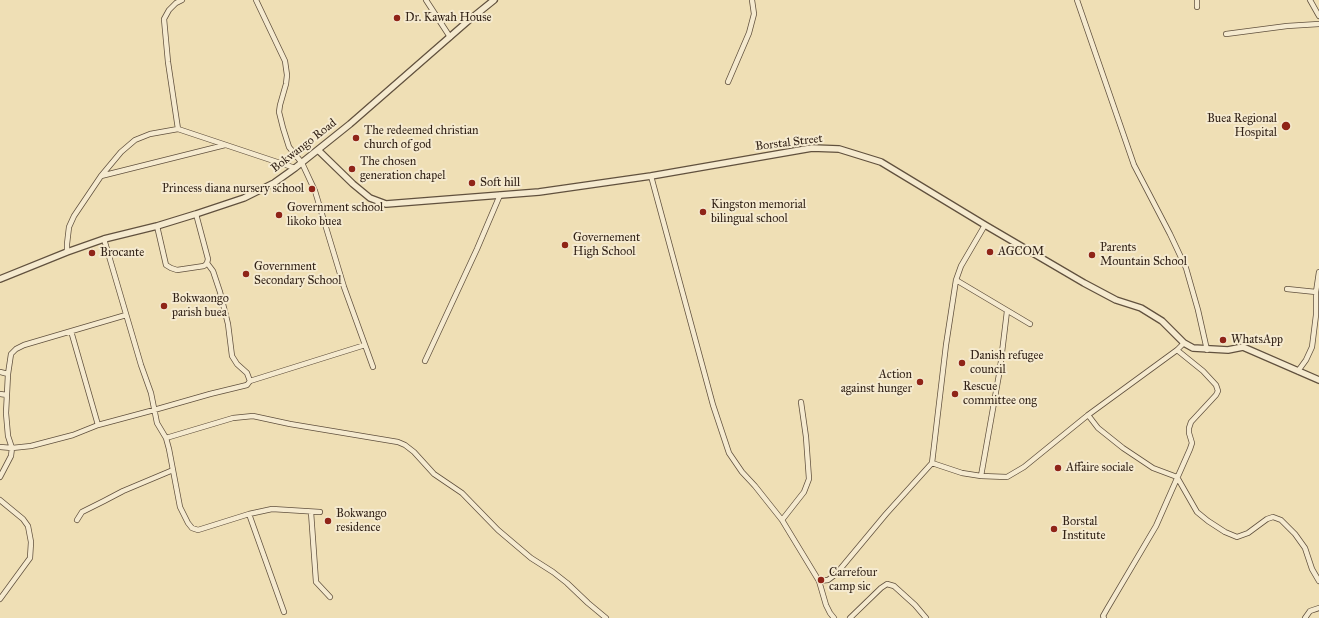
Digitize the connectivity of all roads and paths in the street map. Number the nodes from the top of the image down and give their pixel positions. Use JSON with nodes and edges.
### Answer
{"nodes":[{"id":1,"x":182,"y":0,"type":"edge"},
{"id":2,"x":256,"y":0,"type":"edge"},
{"id":3,"x":426,"y":0,"type":"edge"},
{"id":4,"x":494,"y":0,"type":"edge"},
{"id":5,"x":752,"y":0,"type":"edge"},
{"id":6,"x":1077,"y":0,"type":"edge"},
{"id":7,"x":1196,"y":0,"type":"edge"},
{"id":8,"x":1310,"y":0,"type":"edge"},
{"id":9,"x":1197,"y":7,"type":"dead end"},
{"id":10,"x":1319,"y":16,"type":"edge"},
{"id":11,"x":1319,"y":24,"type":"edge"},
{"id":12,"x":1226,"y":34,"type":"dead end"},
{"id":13,"x":450,"y":37,"type":"junction"},
{"id":14,"x":728,"y":82,"type":"dead end"},
{"id":15,"x":178,"y":129,"type":"junction"},
{"id":16,"x":225,"y":145,"type":"junction"},
{"id":17,"x":318,"y":150,"type":"junction"},
{"id":18,"x":302,"y":163,"type":"junction"},
{"id":19,"x":295,"y":168,"type":"junction"},
{"id":20,"x":101,"y":176,"type":"junction"},
{"id":21,"x":651,"y":176,"type":"junction"},
{"id":22,"x":500,"y":195,"type":"junction"},
{"id":23,"x":196,"y":214,"type":"junction"},
{"id":24,"x":984,"y":225,"type":"junction"},
{"id":25,"x":157,"y":226,"type":"junction"},
{"id":26,"x":104,"y":239,"type":"junction"},
{"id":27,"x":67,"y":252,"type":"junction"},
{"id":28,"x":207,"y":263,"type":"junction"},
{"id":29,"x":1319,"y":272,"type":"edge"},
{"id":30,"x":0,"y":279,"type":"edge"},
{"id":31,"x":956,"y":280,"type":"junction"},
{"id":32,"x":1287,"y":289,"type":"dead end"},
{"id":33,"x":1316,"y":292,"type":"junction"},
{"id":34,"x":1007,"y":311,"type":"junction"},
{"id":35,"x":126,"y":315,"type":"junction"},
{"id":36,"x":1030,"y":324,"type":"dead end"},
{"id":37,"x":71,"y":331,"type":"junction"},
{"id":38,"x":1184,"y":343,"type":"junction"},
{"id":39,"x":365,"y":345,"type":"junction"},
{"id":40,"x":1177,"y":350,"type":"junction"},
{"id":41,"x":1207,"y":350,"type":"junction"},
{"id":42,"x":425,"y":361,"type":"dead end"},
{"id":43,"x":373,"y":367,"type":"dead end"},
{"id":44,"x":1298,"y":371,"type":"junction"},
{"id":45,"x":0,"y":372,"type":"edge"},
{"id":46,"x":8,"y":374,"type":"junction"},
{"id":47,"x":1319,"y":380,"type":"edge"},
{"id":48,"x":250,"y":381,"type":"junction"},
{"id":49,"x":0,"y":394,"type":"edge"},
{"id":50,"x":7,"y":395,"type":"junction"},
{"id":51,"x":801,"y":402,"type":"dead end"},
{"id":52,"x":154,"y":410,"type":"junction"},
{"id":53,"x":1088,"y":415,"type":"junction"},
{"id":54,"x":98,"y":425,"type":"junction"},
{"id":55,"x":166,"y":438,"type":"junction"},
{"id":56,"x":0,"y":447,"type":"edge"},
{"id":57,"x":12,"y":448,"type":"junction"},
{"id":58,"x":932,"y":463,"type":"junction"},
{"id":59,"x":173,"y":470,"type":"junction"},
{"id":60,"x":981,"y":476,"type":"junction"},
{"id":61,"x":0,"y":477,"type":"edge"},
{"id":62,"x":1177,"y":477,"type":"junction"},
{"id":63,"x":0,"y":500,"type":"edge"},
{"id":64,"x":311,"y":512,"type":"junction"},
{"id":65,"x":320,"y":512,"type":"dead end"},
{"id":66,"x":249,"y":514,"type":"junction"},
{"id":67,"x":78,"y":520,"type":"dead end"},
{"id":68,"x":782,"y":520,"type":"junction"},
{"id":69,"x":819,"y":581,"type":"junction"},
{"id":70,"x":1319,"y":581,"type":"edge"},
{"id":71,"x":330,"y":597,"type":"dead end"},
{"id":72,"x":0,"y":599,"type":"edge"},
{"id":73,"x":1319,"y":608,"type":"edge"},
{"id":74,"x":284,"y":612,"type":"dead end"},
{"id":75,"x":606,"y":618,"type":"edge"},
{"id":76,"x":834,"y":618,"type":"edge"},
{"id":77,"x":850,"y":618,"type":"edge"},
{"id":78,"x":926,"y":618,"type":"edge"},
{"id":79,"x":1104,"y":618,"type":"edge"},
{"id":80,"x":1305,"y":618,"type":"edge"}],
"edges":[{"from":1,"to":15,"type":"street"},
{"from":2,"to":18,"type":"street"},
{"from":3,"to":13,"type":"street"},
{"from":4,"to":13,"type":"street","name":"Bokwango Road"},
{"from":5,"to":14,"type":"street"},
{"from":6,"to":41,"type":"street"},
{"from":7,"to":9,"type":"street"},
{"from":8,"to":10,"type":"street"},
{"from":11,"to":12,"type":"street"},
{"from":13,"to":17,"type":"street","name":"Bokwango Road"},
{"from":15,"to":16,"type":"street"},
{"from":15,"to":20,"type":"street"},
{"from":16,"to":19,"type":"street"},
{"from":16,"to":20,"type":"street"},
{"from":17,"to":18,"type":"street","name":"Bokwango Road"},
{"from":17,"to":22,"type":"street","name":"Borstal Street"},
{"from":18,"to":19,"type":"street","name":"Bokwango Road"},
{"from":18,"to":39,"type":"street"},
{"from":19,"to":23,"type":"street","name":"Bokwango Road"},
{"from":20,"to":27,"type":"street"},
{"from":21,"to":22,"type":"street","name":"Borstal Street"},
{"from":21,"to":24,"type":"street","name":"Borstal Street"},
{"from":21,"to":68,"type":"street"},
{"from":22,"to":42,"type":"street"},
{"from":23,"to":25,"type":"street","name":"Bokwango Road"},
{"from":23,"to":28,"type":"street"},
{"from":24,"to":31,"type":"street"},
{"from":24,"to":38,"type":"street","name":"Borstal Street"},
{"from":25,"to":26,"type":"street","name":"Bokwango Road"},
{"from":25,"to":28,"type":"street"},
{"from":26,"to":27,"type":"street","name":"Bokwango Road"},
{"from":26,"to":35,"type":"street"},
{"from":27,"to":30,"type":"street","name":"Bokwango Road"},
{"from":28,"to":48,"type":"street"},
{"from":29,"to":33,"type":"street"},
{"from":31,"to":34,"type":"street"},
{"from":31,"to":58,"type":"street"},
{"from":32,"to":33,"type":"street"},
{"from":33,"to":44,"type":"street"},
{"from":34,"to":36,"type":"street"},
{"from":34,"to":60,"type":"street"},
{"from":35,"to":37,"type":"street"},
{"from":35,"to":52,"type":"street"},
{"from":37,"to":46,"type":"street"},
{"from":37,"to":54,"type":"street"},
{"from":38,"to":40,"type":"street"},
{"from":38,"to":41,"type":"street","name":"Borstal Street"},
{"from":39,"to":43,"type":"street"},
{"from":39,"to":48,"type":"street"},
{"from":40,"to":53,"type":"street"},
{"from":40,"to":62,"type":"street"},
{"from":41,"to":44,"type":"street","name":"Borstal Street"},
{"from":44,"to":47,"type":"street","name":"Borstal Street"},
{"from":45,"to":46,"type":"street"},
{"from":46,"to":50,"type":"street"},
{"from":48,"to":52,"type":"street"},
{"from":49,"to":50,"type":"street"},
{"from":50,"to":57,"type":"street"},
{"from":51,"to":68,"type":"street"},
{"from":52,"to":54,"type":"street"},
{"from":52,"to":55,"type":"street"},
{"from":53,"to":60,"type":"street"},
{"from":53,"to":62,"type":"street"},
{"from":54,"to":57,"type":"street"},
{"from":55,"to":59,"type":"street"},
{"from":55,"to":75,"type":"street"},
{"from":56,"to":57,"type":"street"},
{"from":57,"to":61,"type":"street"},
{"from":58,"to":60,"type":"street"},
{"from":58,"to":69,"type":"street"},
{"from":59,"to":66,"type":"street"},
{"from":59,"to":67,"type":"street"},
{"from":62,"to":70,"type":"street"},
{"from":62,"to":79,"type":"street"},
{"from":63,"to":72,"type":"street"},
{"from":64,"to":65,"type":"street"},
{"from":64,"to":66,"type":"street"},
{"from":64,"to":71,"type":"street"},
{"from":66,"to":74,"type":"street"},
{"from":68,"to":69,"type":"street"},
{"from":69,"to":76,"type":"street"},
{"from":73,"to":80,"type":"street"},
{"from":77,"to":78,"type":"street"}]}
